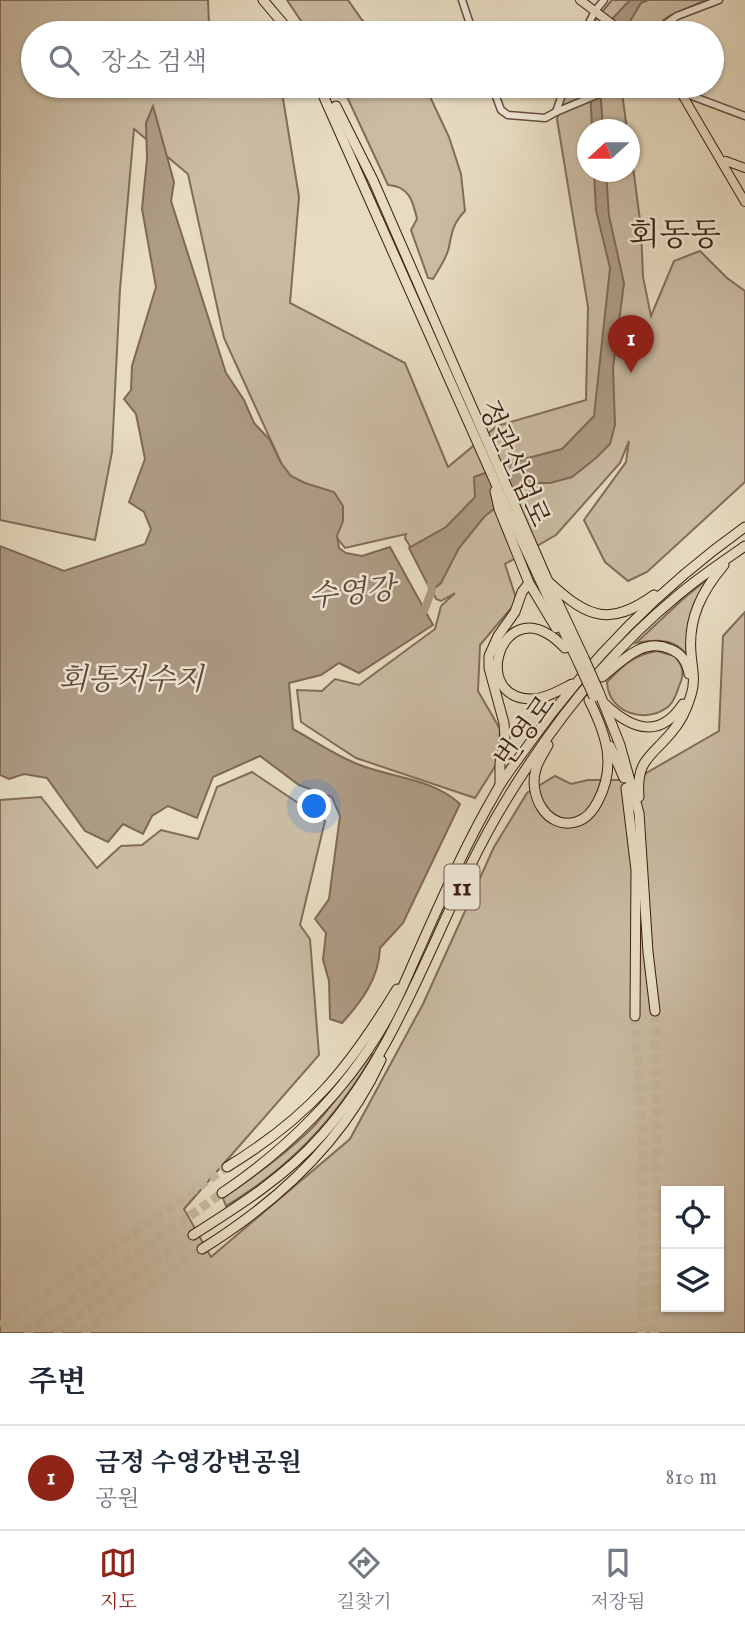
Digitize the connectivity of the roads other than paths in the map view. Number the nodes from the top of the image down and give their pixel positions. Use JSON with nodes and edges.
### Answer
{"nodes":[{"id":1,"x":261,"y":0,"type":"edge"},
{"id":2,"x":462,"y":0,"type":"edge"},
{"id":3,"x":580,"y":0,"type":"edge"},
{"id":4,"x":604,"y":0,"type":"edge"},
{"id":5,"x":719,"y":0,"type":"edge"},
{"id":6,"x":597,"y":13,"type":"junction"},
{"id":7,"x":277,"y":21,"type":"edge"},
{"id":8,"x":280,"y":21,"type":"edge"},
{"id":9,"x":469,"y":21,"type":"edge"},
{"id":10,"x":592,"y":21,"type":"edge"},
{"id":11,"x":608,"y":21,"type":"edge"},
{"id":12,"x":670,"y":21,"type":"edge"},
{"id":13,"x":326,"y":98,"type":"edge"},
{"id":14,"x":331,"y":98,"type":"edge"},
{"id":15,"x":496,"y":98,"type":"edge"},
{"id":16,"x":562,"y":98,"type":"edge"},
{"id":17,"x":589,"y":98,"type":"edge"},
{"id":18,"x":684,"y":98,"type":"edge"},
{"id":19,"x":701,"y":98,"type":"edge"},
{"id":20,"x":559,"y":111,"type":"junction"},
{"id":21,"x":745,"y":116,"type":"edge"},
{"id":22,"x":722,"y":162,"type":"junction"},
{"id":23,"x":745,"y":168,"type":"edge"},
{"id":24,"x":368,"y":182,"type":"junction"},
{"id":25,"x":745,"y":202,"type":"edge"},
{"id":26,"x":477,"y":428,"type":"junction"},
{"id":27,"x":487,"y":463,"type":"junction"},
{"id":28,"x":745,"y":527,"type":"edge"},
{"id":29,"x":745,"y":546,"type":"edge"},
{"id":30,"x":736,"y":553,"type":"junction"},
{"id":31,"x":685,"y":573,"type":"junction"},
{"id":32,"x":544,"y":580,"type":"junction"},
{"id":33,"x":529,"y":583,"type":"junction"},
{"id":34,"x":565,"y":648,"type":"junction"},
{"id":35,"x":579,"y":663,"type":"junction"},
{"id":36,"x":574,"y":683,"type":"junction"},
{"id":37,"x":594,"y":696,"type":"junction"},
{"id":38,"x":600,"y":722,"type":"junction"},
{"id":39,"x":558,"y":723,"type":"junction"},
{"id":40,"x":624,"y":778,"type":"junction"},
{"id":41,"x":500,"y":785,"type":"junction"},
{"id":42,"x":639,"y":813,"type":"junction"},
{"id":43,"x":414,"y":961,"type":"junction"},
{"id":44,"x":410,"y":995,"type":"junction"},
{"id":45,"x":656,"y":1011,"type":"tunnel mouth"},
{"id":46,"x":635,"y":1016,"type":"tunnel mouth"},
{"id":47,"x":227,"y":1167,"type":"tunnel mouth"},
{"id":48,"x":222,"y":1193,"type":"tunnel mouth"},
{"id":49,"x":193,"y":1235,"type":"tunnel mouth"},
{"id":50,"x":202,"y":1250,"type":"tunnel mouth"}],
"edges":[{"from":1,"to":7,"type":"highway"},
{"from":1,"to":8,"type":"highway"},
{"from":2,"to":9,"type":"street"},
{"from":3,"to":6,"type":"main road"},
{"from":4,"to":6,"type":"street"},
{"from":5,"to":12,"type":"street"},
{"from":6,"to":10,"type":"street"},
{"from":6,"to":11,"type":"main road"},
{"from":13,"to":24,"type":"highway","name":"정관산업로"},
{"from":14,"to":24,"type":"highway","name":"정관산업로"},
{"from":15,"to":20,"type":"street"},
{"from":16,"to":20,"type":"street"},
{"from":17,"to":20,"type":"street"},
{"from":18,"to":22,"type":"main road"},
{"from":19,"to":21,"type":"street"},
{"from":22,"to":23,"type":"main road"},
{"from":22,"to":25,"type":"main road"},
{"from":24,"to":26,"type":"highway","name":"정관산업로"},
{"from":24,"to":26,"type":"highway"},
{"from":26,"to":27,"type":"highway","name":"정관산업로"},
{"from":26,"to":32,"type":"highway"},
{"from":27,"to":32,"type":"highway","name":"정관산업로"},
{"from":27,"to":33,"type":"highway"},
{"from":28,"to":31,"type":"highway","name":"번영로","number":"11"},
{"from":29,"to":30,"type":"highway","name":"번영로","number":"11"},
{"from":30,"to":37,"type":"highway","name":"번영로","number":"11"},
{"from":30,"to":42,"type":"highway"},
{"from":31,"to":32,"type":"highway"},
{"from":31,"to":36,"type":"highway","name":"번영로","number":"11"},
{"from":32,"to":35,"type":"highway"},
{"from":33,"to":34,"type":"highway"},
{"from":33,"to":41,"type":"highway"},
{"from":34,"to":35,"type":"highway"},
{"from":34,"to":36,"type":"highway"},
{"from":35,"to":37,"type":"highway","bridge":true},
{"from":36,"to":41,"type":"highway","name":"번영로","number":"11"},
{"from":37,"to":37,"type":"highway"},
{"from":37,"to":38,"type":"highway"},
{"from":37,"to":39,"type":"highway","name":"번영로","number":"11"},
{"from":37,"to":40,"type":"highway"},
{"from":37,"to":42,"type":"highway"},
{"from":38,"to":39,"type":"highway"},
{"from":38,"to":40,"type":"highway"},
{"from":39,"to":44,"type":"highway","name":"번영로","number":"11"},
{"from":40,"to":46,"type":"highway"},
{"from":41,"to":43,"type":"highway","name":"번영로","number":"11"},
{"from":42,"to":45,"type":"highway"},
{"from":43,"to":47,"type":"highway","name":"번영로","number":"11"},
{"from":43,"to":48,"type":"highway","name":"번영로","number":"11"},
{"from":44,"to":49,"type":"highway","name":"번영로","number":"11"},
{"from":44,"to":50,"type":"highway","name":"번영로","number":"11"}]}
